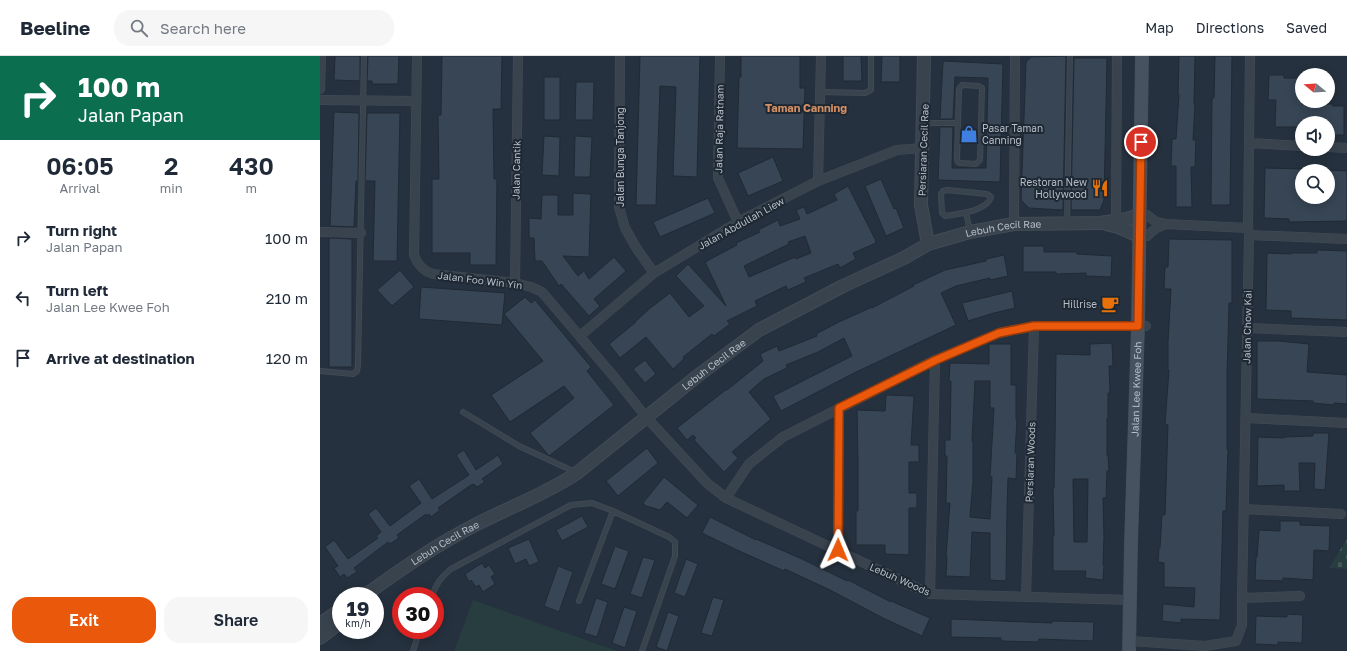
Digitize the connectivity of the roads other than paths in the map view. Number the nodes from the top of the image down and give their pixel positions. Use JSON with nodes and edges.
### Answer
{"nodes":[{"id":1,"x":320,"y":56,"type":"edge"},
{"id":2,"x":364,"y":56,"type":"edge"},
{"id":3,"x":416,"y":56,"type":"edge"},
{"id":4,"x":518,"y":56,"type":"edge"},
{"id":5,"x":620,"y":56,"type":"edge"},
{"id":6,"x":720,"y":56,"type":"edge"},
{"id":7,"x":821,"y":56,"type":"edge"},
{"id":8,"x":871,"y":56,"type":"edge"},
{"id":9,"x":924,"y":56,"type":"edge"},
{"id":10,"x":1015,"y":56,"type":"edge"},
{"id":11,"x":1070,"y":56,"type":"edge"},
{"id":12,"x":1117,"y":56,"type":"edge"},
{"id":13,"x":1142,"y":56,"type":"edge"},
{"id":14,"x":1151,"y":56,"type":"edge"},
{"id":15,"x":1250,"y":56,"type":"edge"},
{"id":16,"x":320,"y":89,"type":"edge"},
{"id":17,"x":821,"y":92,"type":"junction"},
{"id":18,"x":320,"y":100,"type":"edge"},
{"id":19,"x":363,"y":100,"type":"junction"},
{"id":20,"x":416,"y":101,"type":"junction"},
{"id":21,"x":923,"y":123,"type":"junction"},
{"id":22,"x":958,"y":123,"type":"junction"},
{"id":23,"x":1249,"y":144,"type":"junction"},
{"id":24,"x":1295,"y":146,"type":"edge"},
{"id":25,"x":1335,"y":147,"type":"edge"},
{"id":26,"x":923,"y":148,"type":"junction"},
{"id":27,"x":1347,"y":148,"type":"edge"},
{"id":28,"x":818,"y":181,"type":"junction"},
{"id":29,"x":966,"y":213,"type":"junction"},
{"id":30,"x":1143,"y":215,"type":"junction"},
{"id":31,"x":1116,"y":220,"type":"junction"},
{"id":32,"x":738,"y":222,"type":"junction"},
{"id":33,"x":1067,"y":223,"type":"junction"},
{"id":34,"x":1100,"y":223,"type":"junction"},
{"id":35,"x":1014,"y":224,"type":"junction"},
{"id":36,"x":1166,"y":224,"type":"junction"},
{"id":37,"x":320,"y":232,"type":"edge"},
{"id":38,"x":970,"y":232,"type":"junction"},
{"id":39,"x":1249,"y":232,"type":"junction"},
{"id":40,"x":361,"y":233,"type":"junction"},
{"id":41,"x":1143,"y":236,"type":"junction"},
{"id":42,"x":1347,"y":239,"type":"edge"},
{"id":43,"x":928,"y":244,"type":"junction"},
{"id":44,"x":654,"y":273,"type":"junction"},
{"id":45,"x":515,"y":283,"type":"junction"},
{"id":46,"x":1034,"y":326,"type":"junction"},
{"id":47,"x":1142,"y":326,"type":"junction"},
{"id":48,"x":1248,"y":328,"type":"junction"},
{"id":49,"x":1347,"y":332,"type":"edge"},
{"id":50,"x":580,"y":336,"type":"junction"},
{"id":51,"x":936,"y":360,"type":"junction"},
{"id":52,"x":320,"y":371,"type":"edge"},
{"id":53,"x":839,"y":408,"type":"junction"},
{"id":54,"x":463,"y":412,"type":"dead end"},
{"id":55,"x":646,"y":417,"type":"junction"},
{"id":56,"x":1246,"y":418,"type":"junction"},
{"id":57,"x":1347,"y":423,"type":"edge"},
{"id":58,"x":577,"y":473,"type":"junction"},
{"id":59,"x":726,"y":498,"type":"junction"},
{"id":60,"x":1244,"y":510,"type":"junction"},
{"id":61,"x":613,"y":511,"type":"junction"},
{"id":62,"x":1341,"y":514,"type":"dead end"},
{"id":63,"x":838,"y":550,"type":"junction"},
{"id":64,"x":377,"y":587,"type":"edge"},
{"id":65,"x":435,"y":587,"type":"edge"},
{"id":66,"x":930,"y":594,"type":"junction"},
{"id":67,"x":1300,"y":596,"type":"dead end"},
{"id":68,"x":1026,"y":597,"type":"junction"},
{"id":69,"x":1242,"y":598,"type":"junction"},
{"id":70,"x":1131,"y":600,"type":"junction"},
{"id":71,"x":580,"y":601,"type":"dead end"},
{"id":72,"x":332,"y":615,"type":"edge"},
{"id":73,"x":320,"y":624,"type":"edge"},
{"id":74,"x":332,"y":629,"type":"edge"},
{"id":75,"x":320,"y":638,"type":"edge"},
{"id":76,"x":417,"y":639,"type":"edge"},
{"id":77,"x":1134,"y":646,"type":"edge"},
{"id":78,"x":413,"y":651,"type":"edge"},
{"id":79,"x":642,"y":651,"type":"edge"}],
"edges":[{"from":1,"to":16,"type":"street"},
{"from":2,"to":19,"type":"lane"},
{"from":3,"to":20,"type":"street","name":"Jalan Foo Win Yin"},
{"from":4,"to":45,"type":"street","name":"Jalan Cantik"},
{"from":5,"to":44,"type":"street","name":"Jalan Bunga Tanjong"},
{"from":6,"to":32,"type":"street","name":"Jalan Raja Ratnam"},
{"from":7,"to":17,"type":"street"},
{"from":8,"to":17,"type":"lane"},
{"from":9,"to":21,"type":"street","name":"Persiaran Cecil Rae"},
{"from":10,"to":35,"type":"street"},
{"from":11,"to":33,"type":"lane"},
{"from":12,"to":31,"type":"street"},
{"from":13,"to":30,"type":"main road","name":"Jalan Lee Kwee Foh"},
{"from":14,"to":30,"type":"main road","name":"Jalan Lee Kwee Foh"},
{"from":15,"to":23,"type":"street","name":"Jalan Chow Kai"},
{"from":17,"to":28,"type":"street"},
{"from":18,"to":19,"type":"street"},
{"from":19,"to":20,"type":"street"},
{"from":19,"to":40,"type":"lane"},
{"from":20,"to":45,"type":"street","name":"Jalan Foo Win Yin"},
{"from":21,"to":22,"type":"lane"},
{"from":21,"to":26,"type":"street","name":"Persiaran Cecil Rae"},
{"from":22,"to":22,"type":"lane"},
{"from":23,"to":24,"type":"street"},
{"from":23,"to":39,"type":"street","name":"Jalan Chow Kai"},
{"from":25,"to":27,"type":"street"},
{"from":26,"to":28,"type":"street","name":"Jalan Abdullah Liew"},
{"from":26,"to":43,"type":"street","name":"Persiaran Cecil Rae"},
{"from":28,"to":32,"type":"street","name":"Jalan Abdullah Liew"},
{"from":29,"to":29,"type":"lane"},
{"from":29,"to":38,"type":"lane"},
{"from":30,"to":31,"type":"street","name":"Lebuh Cecil Rae"},
{"from":30,"to":36,"type":"street"},
{"from":30,"to":41,"type":"main road","name":"Jalan Lee Kwee Foh"},
{"from":31,"to":34,"type":"street","name":"Lebuh Cecil Rae"},
{"from":32,"to":44,"type":"street","name":"Jalan Abdullah Liew"},
{"from":33,"to":34,"type":"street","name":"Lebuh Cecil Rae"},
{"from":33,"to":35,"type":"street","name":"Lebuh Cecil Rae"},
{"from":34,"to":41,"type":"street","name":"Lebuh Cecil Rae"},
{"from":35,"to":38,"type":"street","name":"Lebuh Cecil Rae"},
{"from":36,"to":39,"type":"street"},
{"from":36,"to":41,"type":"street"},
{"from":37,"to":40,"type":"street"},
{"from":38,"to":43,"type":"street","name":"Lebuh Cecil Rae"},
{"from":39,"to":42,"type":"street"},
{"from":39,"to":48,"type":"street","name":"Jalan Chow Kai"},
{"from":40,"to":52,"type":"lane"},
{"from":41,"to":47,"type":"main road","name":"Jalan Lee Kwee Foh"},
{"from":43,"to":55,"type":"street","name":"Lebuh Cecil Rae"},
{"from":44,"to":50,"type":"street","name":"Jalan Abdullah Liew"},
{"from":45,"to":50,"type":"street","name":"Jalan Foo Win Yin"},
{"from":46,"to":47,"type":"street"},
{"from":46,"to":51,"type":"street"},
{"from":46,"to":68,"type":"street","name":"Persiaran Woods"},
{"from":47,"to":70,"type":"main road","name":"Jalan Lee Kwee Foh"},
{"from":47,"to":77,"type":"main road","name":"Jalan Lee Kwee Foh"},
{"from":48,"to":49,"type":"street"},
{"from":48,"to":56,"type":"street","name":"Jalan Chow Kai"},
{"from":50,"to":55,"type":"street","name":"Jalan Foo Win Yin"},
{"from":51,"to":53,"type":"street"},
{"from":51,"to":66,"type":"street"},
{"from":53,"to":59,"type":"street"},
{"from":53,"to":63,"type":"street"},
{"from":54,"to":58,"type":"lane"},
{"from":55,"to":58,"type":"street","name":"Lebuh Cecil Rae"},
{"from":55,"to":59,"type":"street","name":"Lebuh Woods"},
{"from":56,"to":57,"type":"street"},
{"from":56,"to":60,"type":"street","name":"Jalan Chow Kai"},
{"from":58,"to":64,"type":"street","name":"Lebuh Cecil Rae"},
{"from":59,"to":63,"type":"street","name":"Lebuh Woods"},
{"from":60,"to":62,"type":"street"},
{"from":60,"to":69,"type":"street","name":"Jalan Chow Kai"},
{"from":61,"to":65,"type":"lane"},
{"from":61,"to":71,"type":"lane"},
{"from":61,"to":79,"type":"lane"},
{"from":63,"to":66,"type":"street","name":"Lebuh Woods"},
{"from":66,"to":68,"type":"street","name":"Lebuh Woods"},
{"from":67,"to":69,"type":"street"},
{"from":68,"to":70,"type":"street","name":"Lebuh Woods"},
{"from":69,"to":77,"type":"street","name":"Jalan Chow Kai"},
{"from":70,"to":77,"type":"main road","name":"Jalan Lee Kwee Foh"},
{"from":72,"to":73,"type":"street"},
{"from":74,"to":75,"type":"street"},
{"from":76,"to":78,"type":"lane"}]}
